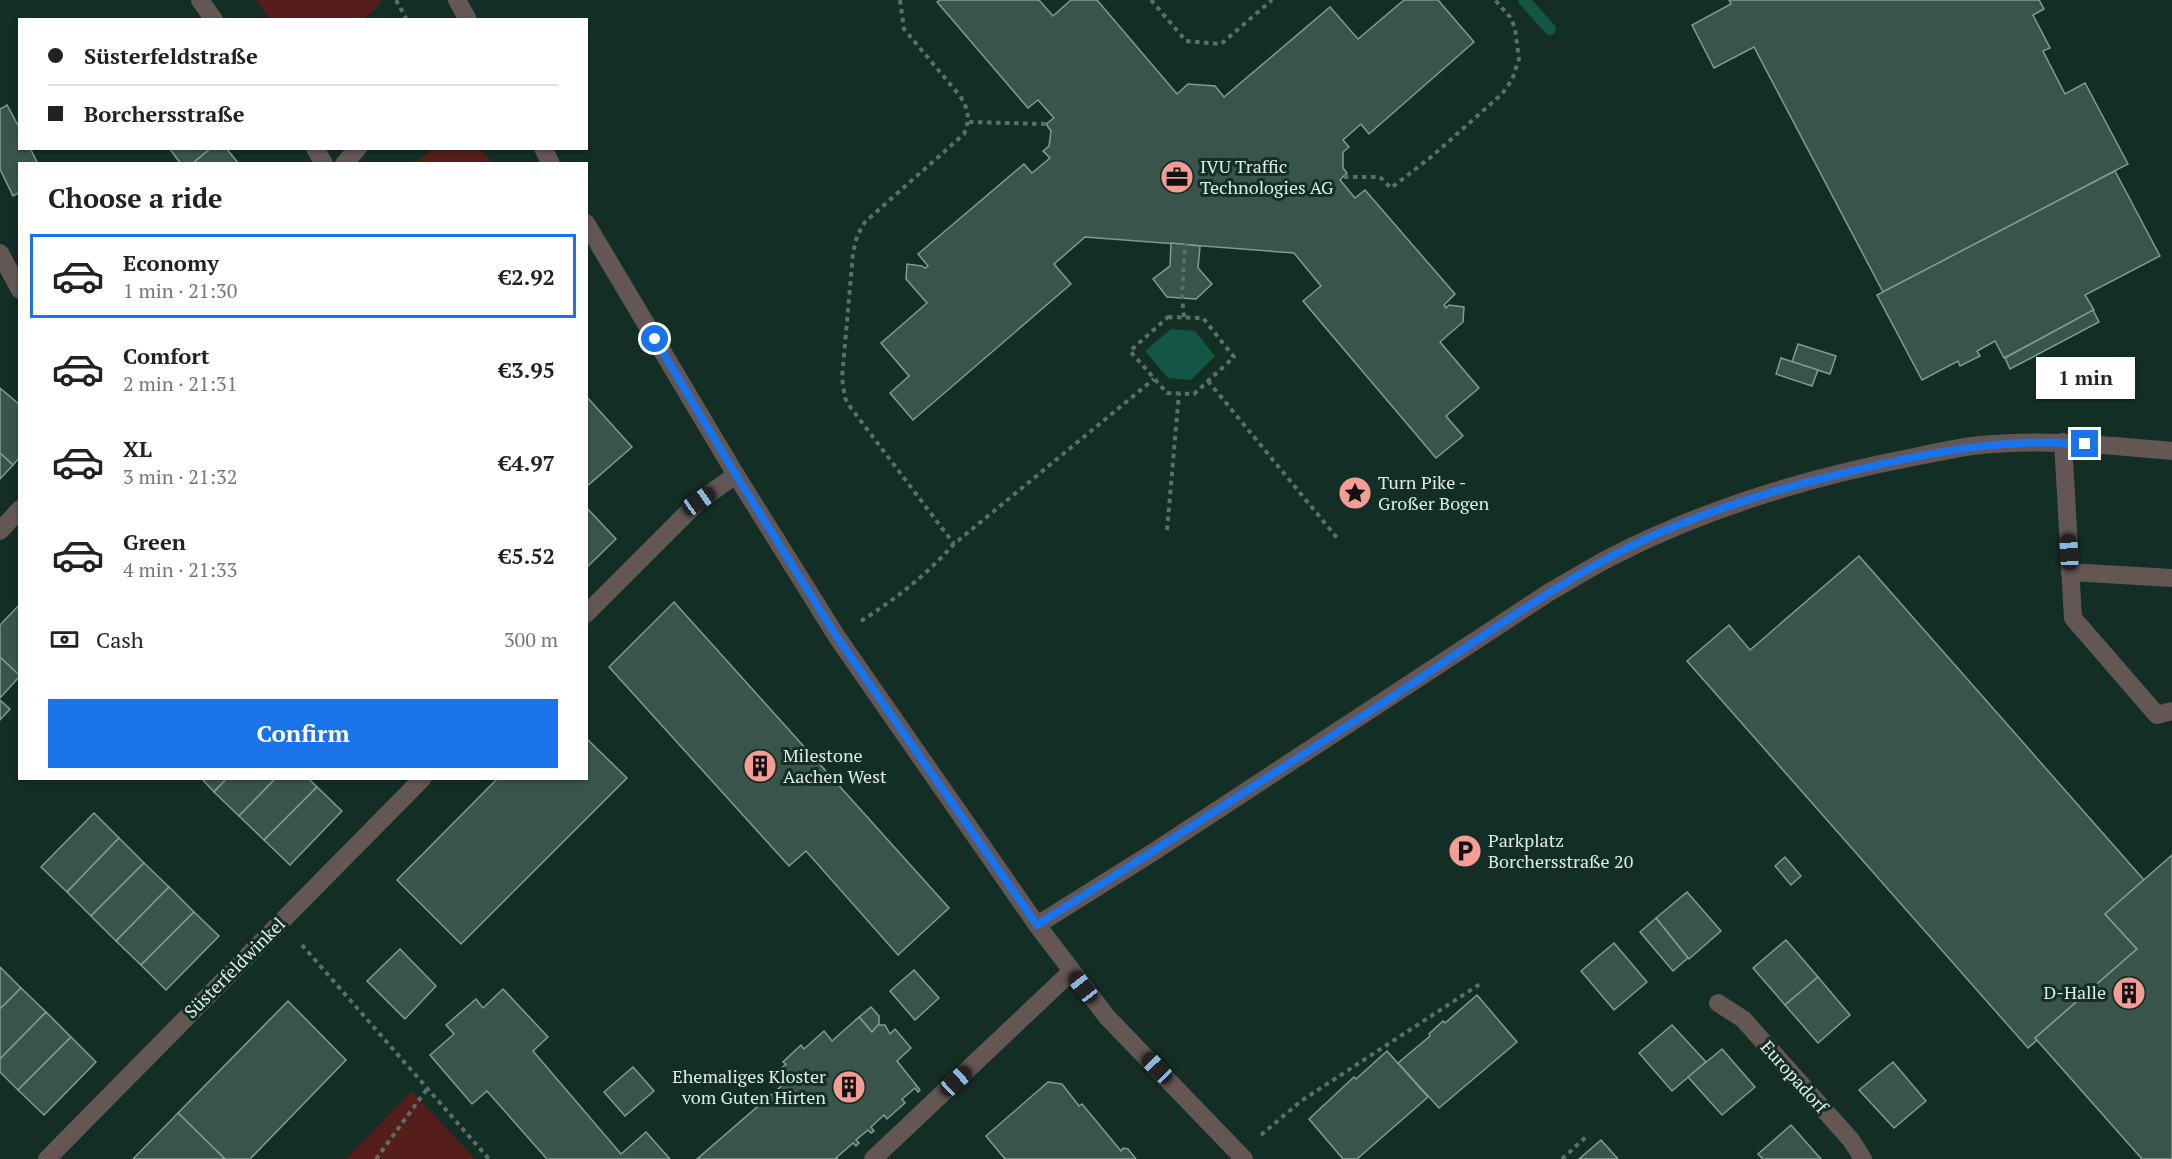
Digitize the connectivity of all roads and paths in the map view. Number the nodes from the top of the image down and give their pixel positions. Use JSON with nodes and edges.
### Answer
{"nodes":[{"id":1,"x":200,"y":0,"type":"edge"},
{"id":2,"x":396,"y":0,"type":"edge"},
{"id":3,"x":457,"y":0,"type":"edge"},
{"id":4,"x":900,"y":0,"type":"edge"},
{"id":5,"x":1151,"y":0,"type":"edge"},
{"id":6,"x":1272,"y":0,"type":"edge"},
{"id":7,"x":1495,"y":0,"type":"edge"},
{"id":8,"x":213,"y":18,"type":"edge"},
{"id":9,"x":406,"y":18,"type":"edge"},
{"id":10,"x":467,"y":18,"type":"edge"},
{"id":11,"x":969,"y":122,"type":"junction"},
{"id":12,"x":1046,"y":124,"type":"dead end"},
{"id":13,"x":356,"y":150,"type":"edge"},
{"id":14,"x":346,"y":162,"type":"edge"},
{"id":15,"x":1344,"y":177,"type":"dead end"},
{"id":16,"x":588,"y":226,"type":"edge"},
{"id":17,"x":1185,"y":244,"type":"dead end"},
{"id":18,"x":0,"y":254,"type":"edge"},
{"id":19,"x":18,"y":286,"type":"edge"},
{"id":20,"x":1184,"y":317,"type":"junction"},
{"id":21,"x":1154,"y":379,"type":"junction"},
{"id":22,"x":1208,"y":381,"type":"junction"},
{"id":23,"x":1179,"y":393,"type":"junction"},
{"id":24,"x":2063,"y":442,"type":"junction"},
{"id":25,"x":2172,"y":451,"type":"edge"},
{"id":26,"x":736,"y":475,"type":"junction"},
{"id":27,"x":18,"y":511,"type":"edge"},
{"id":28,"x":1167,"y":530,"type":"dead end"},
{"id":29,"x":0,"y":531,"type":"edge"},
{"id":30,"x":1338,"y":538,"type":"dead end"},
{"id":31,"x":954,"y":544,"type":"junction"},
{"id":32,"x":2070,"y":572,"type":"junction"},
{"id":33,"x":2172,"y":578,"type":"edge"},
{"id":34,"x":588,"y":612,"type":"edge"},
{"id":35,"x":837,"y":637,"type":"junction"},
{"id":36,"x":2172,"y":711,"type":"edge"},
{"id":37,"x":421,"y":780,"type":"edge"},
{"id":38,"x":281,"y":921,"type":"junction"},
{"id":39,"x":1037,"y":925,"type":"junction"},
{"id":40,"x":1071,"y":971,"type":"junction"},
{"id":41,"x":1480,"y":984,"type":"dead end"},
{"id":42,"x":1718,"y":1003,"type":"dead end"},
{"id":43,"x":427,"y":1089,"type":"junction"},
{"id":44,"x":1286,"y":1112,"type":"dead end"},
{"id":45,"x":1587,"y":1136,"type":"dead end"},
{"id":46,"x":47,"y":1159,"type":"edge"},
{"id":47,"x":376,"y":1159,"type":"edge"},
{"id":48,"x":489,"y":1159,"type":"edge"},
{"id":49,"x":873,"y":1159,"type":"edge"},
{"id":50,"x":1244,"y":1159,"type":"edge"},
{"id":51,"x":1562,"y":1159,"type":"edge"},
{"id":52,"x":1863,"y":1159,"type":"edge"}],
"edges":[{"from":1,"to":8,"type":"street"},
{"from":2,"to":9,"type":"path"},
{"from":3,"to":10,"type":"street"},
{"from":4,"to":11,"type":"path"},
{"from":5,"to":6,"type":"path"},
{"from":7,"to":15,"type":"path"},
{"from":11,"to":12,"type":"path"},
{"from":11,"to":31,"type":"path"},
{"from":13,"to":14,"type":"street"},
{"from":16,"to":26,"type":"street"},
{"from":17,"to":20,"type":"path"},
{"from":18,"to":19,"type":"street"},
{"from":20,"to":21,"type":"path"},
{"from":20,"to":22,"type":"path"},
{"from":21,"to":23,"type":"path"},
{"from":21,"to":31,"type":"path"},
{"from":22,"to":23,"type":"path"},
{"from":22,"to":30,"type":"path"},
{"from":23,"to":28,"type":"path"},
{"from":24,"to":25,"type":"street"},
{"from":24,"to":32,"type":"street"},
{"from":24,"to":39,"type":"street"},
{"from":26,"to":34,"type":"street"},
{"from":26,"to":35,"type":"street"},
{"from":27,"to":29,"type":"street"},
{"from":31,"to":35,"type":"path"},
{"from":32,"to":33,"type":"street"},
{"from":32,"to":36,"type":"street"},
{"from":35,"to":39,"type":"street"},
{"from":37,"to":38,"type":"street","name":"Süsterfeldwinkel"},
{"from":38,"to":43,"type":"path"},
{"from":38,"to":46,"type":"street","name":"Süsterfeldwinkel"},
{"from":39,"to":40,"type":"street"},
{"from":40,"to":49,"type":"street"},
{"from":40,"to":50,"type":"street"},
{"from":41,"to":44,"type":"path"},
{"from":42,"to":52,"type":"street","name":"Europadorf"},
{"from":43,"to":47,"type":"path"},
{"from":43,"to":48,"type":"path"},
{"from":45,"to":51,"type":"path"}]}
